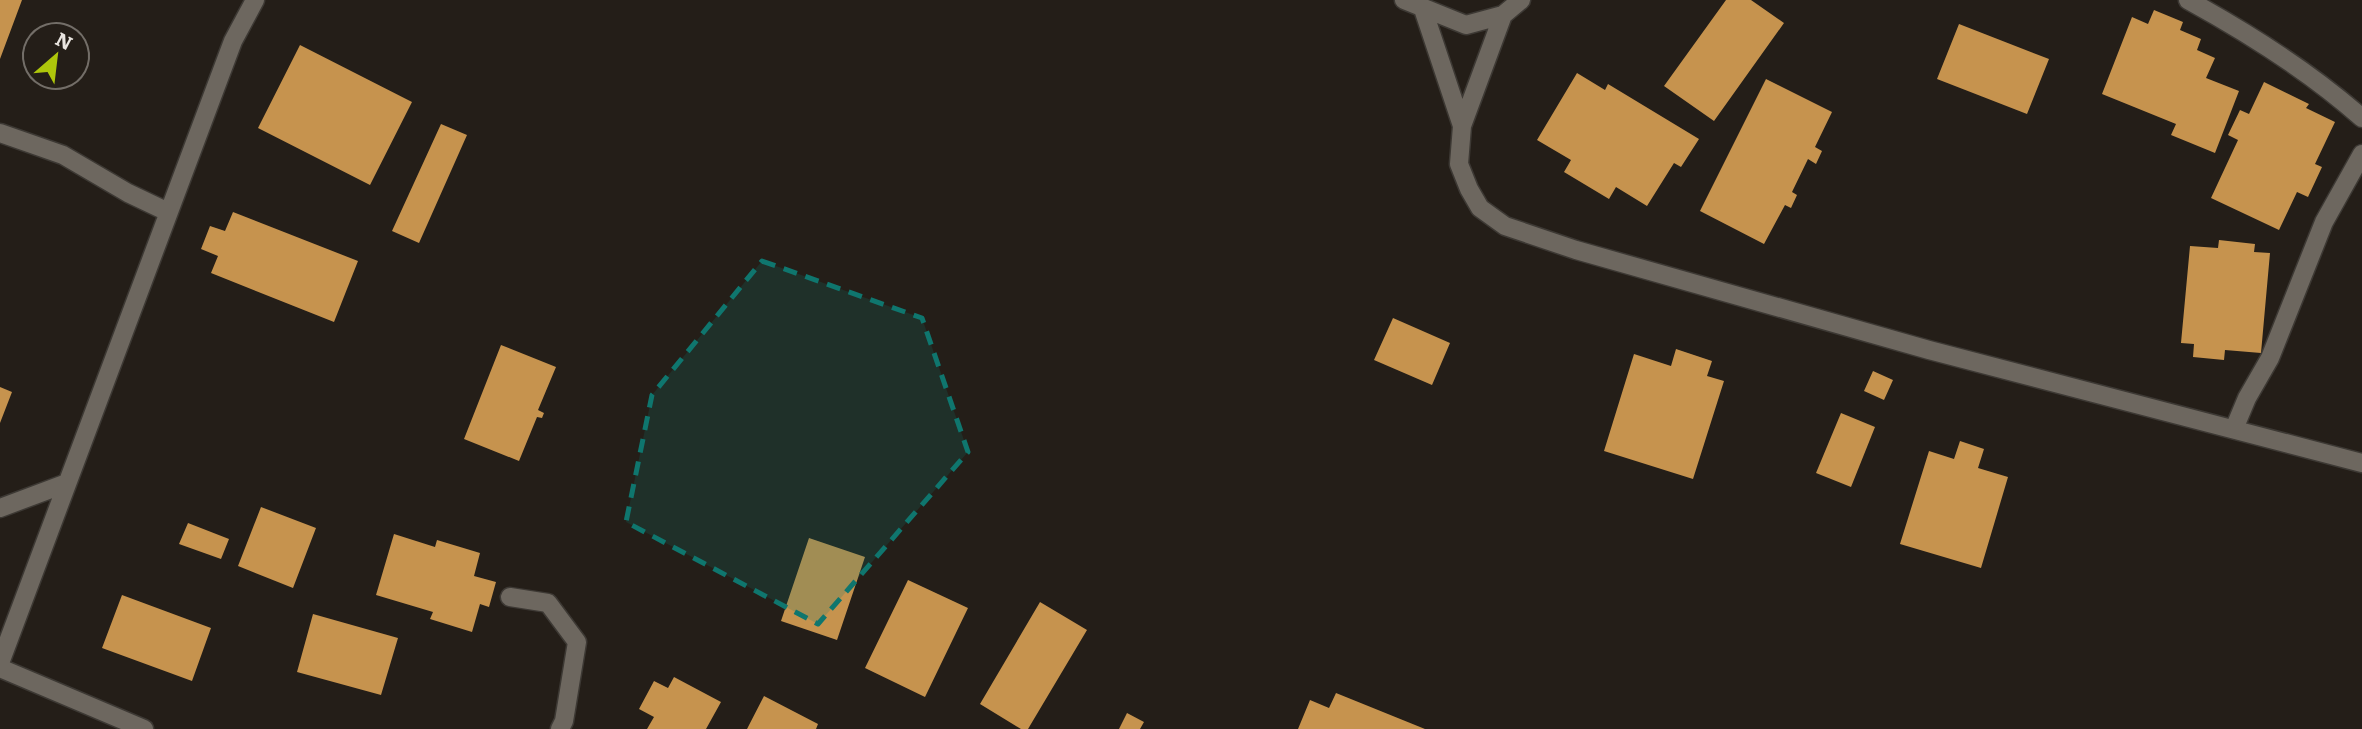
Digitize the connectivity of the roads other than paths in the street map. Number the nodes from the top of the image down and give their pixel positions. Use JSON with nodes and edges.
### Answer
{"nodes":[{"id":1,"x":255,"y":0,"type":"edge"},
{"id":2,"x":1404,"y":0,"type":"edge"},
{"id":3,"x":1521,"y":0,"type":"edge"},
{"id":4,"x":2188,"y":0,"type":"edge"},
{"id":5,"x":1423,"y":9,"type":"junction"},
{"id":6,"x":1503,"y":15,"type":"junction"},
{"id":7,"x":2362,"y":118,"type":"edge"},
{"id":8,"x":1462,"y":126,"type":"junction"},
{"id":9,"x":0,"y":133,"type":"edge"},
{"id":10,"x":2362,"y":154,"type":"edge"},
{"id":11,"x":168,"y":212,"type":"junction"},
{"id":12,"x":2234,"y":429,"type":"junction"},
{"id":13,"x":2362,"y":463,"type":"edge"},
{"id":14,"x":67,"y":483,"type":"junction"},
{"id":15,"x":0,"y":508,"type":"edge"},
{"id":16,"x":510,"y":597,"type":"dead end"},
{"id":17,"x":0,"y":665,"type":"edge"},
{"id":18,"x":144,"y":729,"type":"edge"},
{"id":19,"x":559,"y":729,"type":"edge"}],
"edges":[{"from":1,"to":11,"type":"street"},
{"from":2,"to":5,"type":"street"},
{"from":3,"to":6,"type":"street"},
{"from":4,"to":7,"type":"street"},
{"from":5,"to":6,"type":"street"},
{"from":5,"to":8,"type":"street"},
{"from":6,"to":8,"type":"street"},
{"from":8,"to":12,"type":"street"},
{"from":9,"to":11,"type":"street"},
{"from":10,"to":12,"type":"street"},
{"from":11,"to":14,"type":"street"},
{"from":12,"to":13,"type":"street"},
{"from":14,"to":15,"type":"street"},
{"from":14,"to":17,"type":"street"},
{"from":16,"to":19,"type":"street"},
{"from":17,"to":18,"type":"street"}]}
